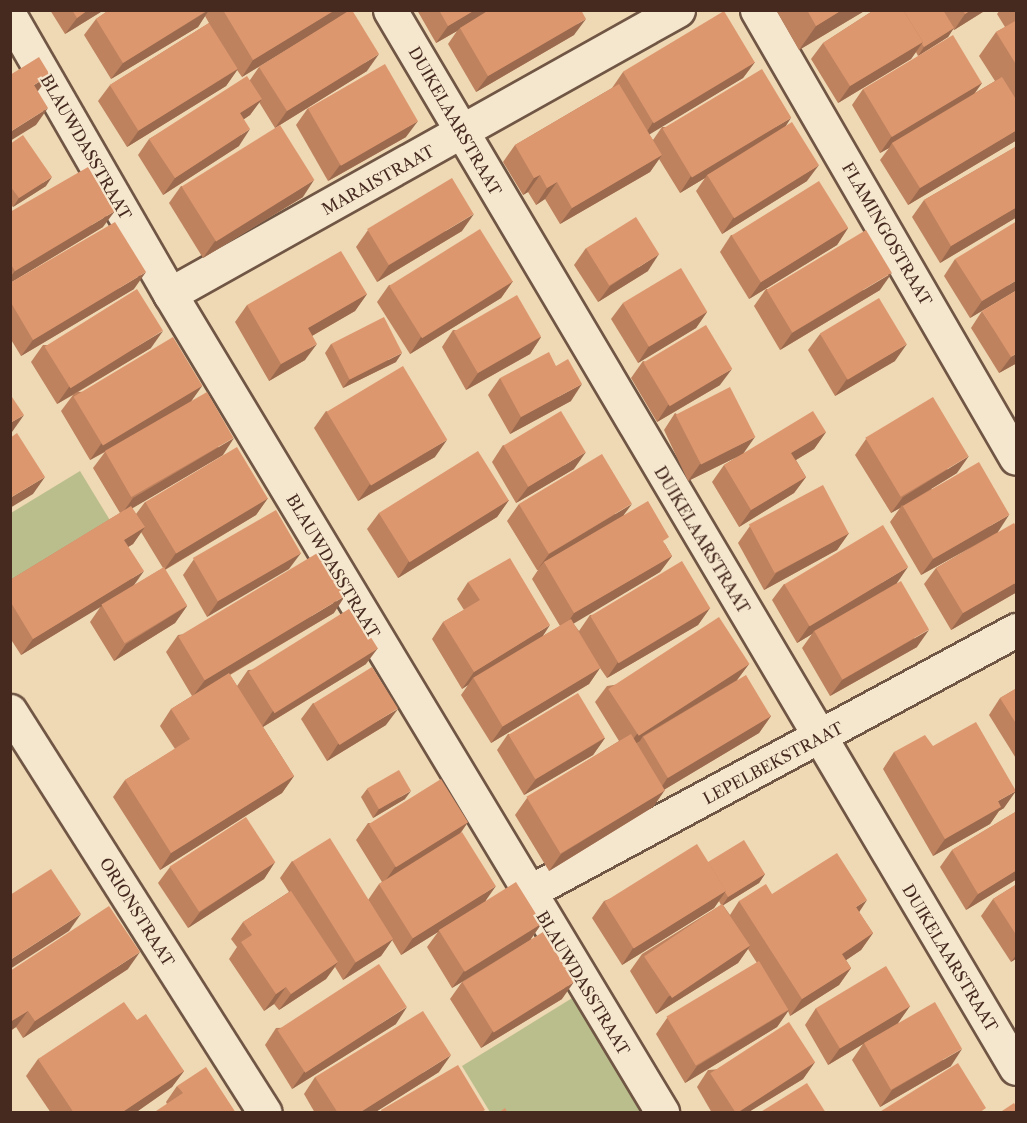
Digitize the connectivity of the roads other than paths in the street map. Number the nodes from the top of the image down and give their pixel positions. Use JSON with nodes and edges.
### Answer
{"nodes":[{"id":1,"x":390,"y":10,"type":"edge"},
{"id":2,"x":678,"y":10,"type":"edge"},
{"id":3,"x":757,"y":10,"type":"edge"},
{"id":4,"x":10,"y":16,"type":"edge"},
{"id":5,"x":462,"y":134,"type":"junction"},
{"id":6,"x":170,"y":294,"type":"junction"},
{"id":7,"x":1017,"y":458,"type":"edge"},
{"id":8,"x":1017,"y":630,"type":"edge"},
{"id":9,"x":10,"y":711,"type":"edge"},
{"id":10,"x":819,"y":739,"type":"junction"},
{"id":11,"x":529,"y":892,"type":"junction"},
{"id":12,"x":1017,"y":1068,"type":"edge"},
{"id":13,"x":264,"y":1113,"type":"edge"},
{"id":14,"x":662,"y":1113,"type":"edge"}],
"edges":[{"from":1,"to":5,"type":"street","name":"DUIKELAARSTRAAT"},
{"from":2,"to":5,"type":"street","name":"MARAISTRAAT"},
{"from":3,"to":7,"type":"street","name":"FLAMINGOSTRAAT"},
{"from":4,"to":6,"type":"street","name":"BLAUWDASSTRAAT"},
{"from":5,"to":6,"type":"street","name":"MARAISTRAAT"},
{"from":5,"to":10,"type":"street","name":"DUIKELAARSTRAAT"},
{"from":6,"to":11,"type":"street","name":"BLAUWDASSTRAAT"},
{"from":8,"to":10,"type":"street","name":"LEPELBEKSTRAAT"},
{"from":9,"to":13,"type":"street","name":"ORIONSTRAAT"},
{"from":10,"to":11,"type":"street","name":"LEPELBEKSTRAAT"},
{"from":10,"to":12,"type":"street","name":"DUIKELAARSTRAAT"},
{"from":11,"to":14,"type":"street","name":"BLAUWDASSTRAAT"}]}
